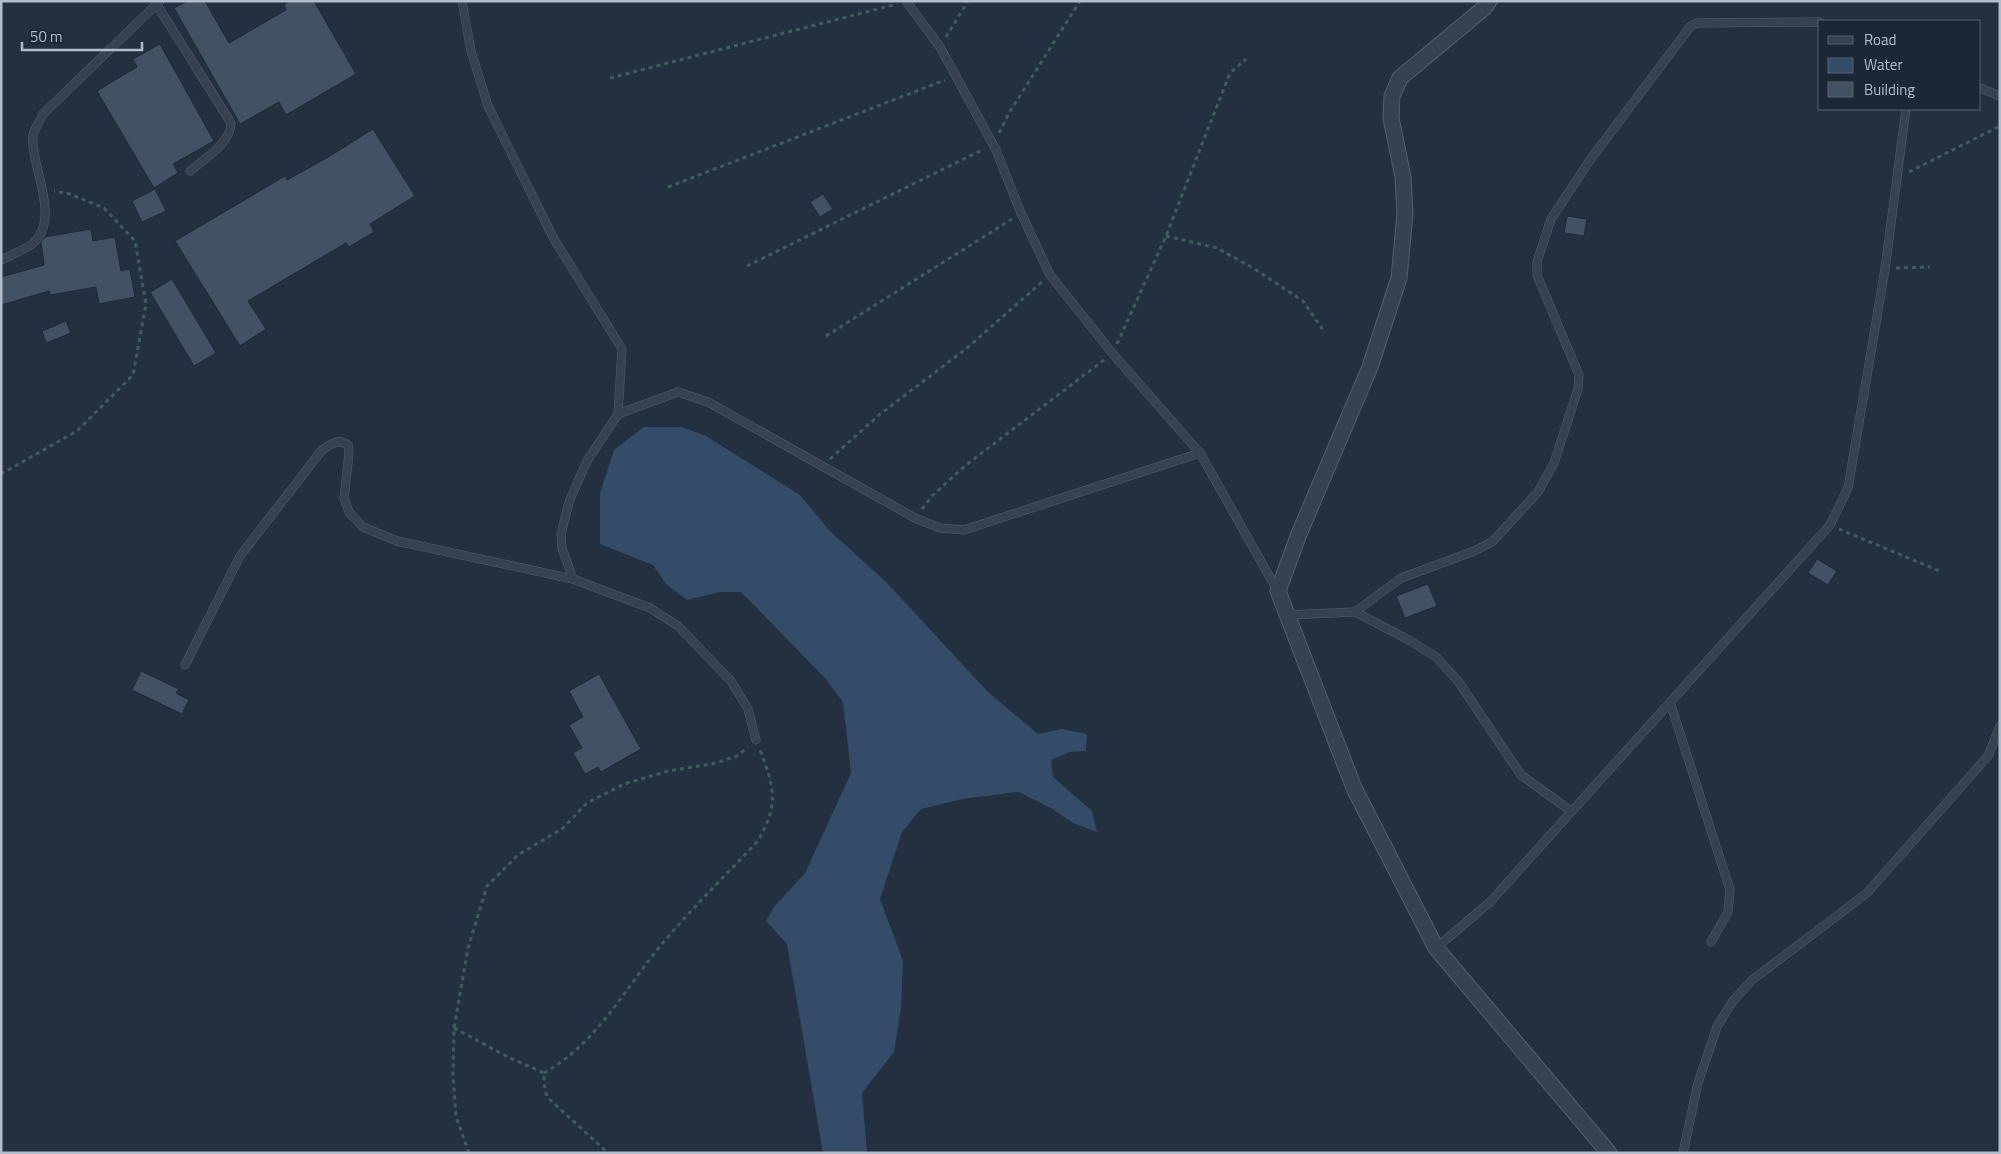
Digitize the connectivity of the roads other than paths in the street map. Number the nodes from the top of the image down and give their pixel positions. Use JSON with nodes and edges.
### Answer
{"nodes":[{"id":1,"x":462,"y":1,"type":"edge"},
{"id":2,"x":906,"y":1,"type":"edge"},
{"id":3,"x":1489,"y":1,"type":"edge"},
{"id":4,"x":159,"y":3,"type":"edge"},
{"id":5,"x":1818,"y":22,"type":"edge"},
{"id":6,"x":1981,"y":88,"type":"edge"},
{"id":7,"x":2000,"y":96,"type":"edge"},
{"id":8,"x":1906,"y":110,"type":"edge"},
{"id":9,"x":190,"y":171,"type":"dead end"},
{"id":10,"x":1,"y":260,"type":"edge"},
{"id":11,"x":618,"y":414,"type":"junction"},
{"id":12,"x":1200,"y":453,"type":"junction"},
{"id":13,"x":573,"y":579,"type":"junction"},
{"id":14,"x":1278,"y":591,"type":"junction"},
{"id":15,"x":1354,"y":612,"type":"junction"},
{"id":16,"x":1286,"y":615,"type":"junction"},
{"id":17,"x":185,"y":665,"type":"dead end"},
{"id":18,"x":1670,"y":702,"type":"junction"},
{"id":19,"x":2000,"y":726,"type":"edge"},
{"id":20,"x":756,"y":740,"type":"road end"},
{"id":21,"x":1571,"y":811,"type":"junction"},
{"id":22,"x":1711,"y":942,"type":"dead end"},
{"id":23,"x":1436,"y":948,"type":"junction"},
{"id":24,"x":1609,"y":1153,"type":"edge"},
{"id":25,"x":1683,"y":1153,"type":"edge"}],
"edges":[{"from":1,"to":11,"type":"lane"},
{"from":2,"to":12,"type":"lane"},
{"from":3,"to":14,"type":"street"},
{"from":4,"to":9,"type":"lane"},
{"from":4,"to":10,"type":"lane"},
{"from":5,"to":15,"type":"lane"},
{"from":6,"to":7,"type":"lane"},
{"from":8,"to":18,"type":"lane"},
{"from":11,"to":12,"type":"lane"},
{"from":11,"to":13,"type":"lane"},
{"from":12,"to":14,"type":"lane"},
{"from":13,"to":17,"type":"lane"},
{"from":13,"to":20,"type":"lane"},
{"from":14,"to":16,"type":"street"},
{"from":15,"to":16,"type":"lane"},
{"from":15,"to":21,"type":"lane"},
{"from":16,"to":23,"type":"street"},
{"from":18,"to":21,"type":"lane"},
{"from":18,"to":22,"type":"lane"},
{"from":19,"to":25,"type":"lane"},
{"from":21,"to":23,"type":"lane"},
{"from":23,"to":24,"type":"street"}]}
